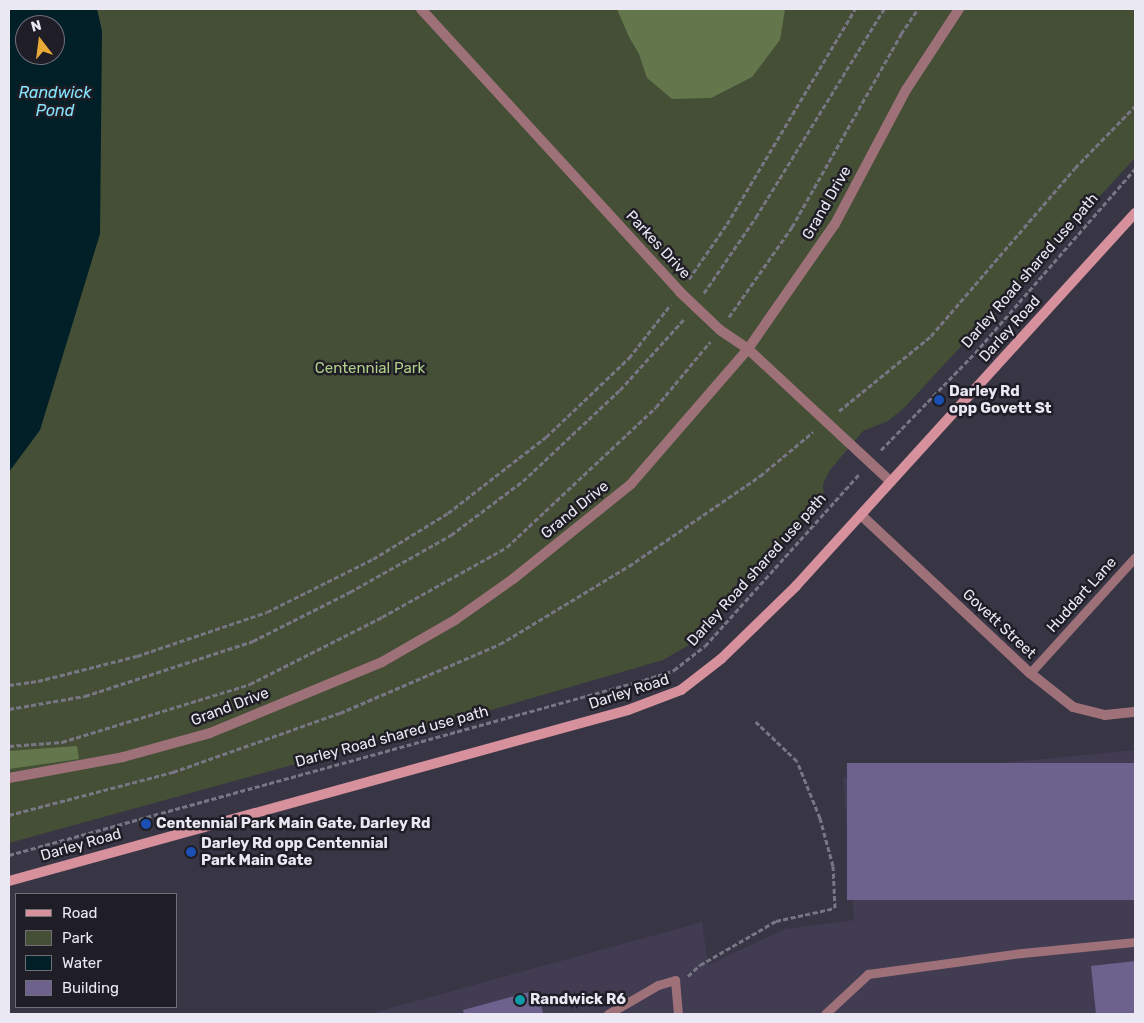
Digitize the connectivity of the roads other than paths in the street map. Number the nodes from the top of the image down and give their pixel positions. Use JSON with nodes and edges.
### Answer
{"nodes":[{"id":1,"x":421,"y":9,"type":"edge"},
{"id":2,"x":960,"y":9,"type":"edge"},
{"id":3,"x":1135,"y":213,"type":"edge"},
{"id":4,"x":748,"y":349,"type":"junction"},
{"id":5,"x":891,"y":482,"type":"junction"},
{"id":6,"x":861,"y":515,"type":"junction"},
{"id":7,"x":1135,"y":557,"type":"edge"},
{"id":8,"x":1030,"y":673,"type":"junction"},
{"id":9,"x":1135,"y":712,"type":"edge"},
{"id":10,"x":9,"y":778,"type":"edge"},
{"id":11,"x":9,"y":881,"type":"edge"},
{"id":12,"x":1135,"y":942,"type":"edge"},
{"id":13,"x":608,"y":1014,"type":"edge"},
{"id":14,"x":678,"y":1014,"type":"edge"},
{"id":15,"x":825,"y":1014,"type":"edge"}],
"edges":[{"from":1,"to":4,"type":"street","name":"Parkes Drive"},
{"from":2,"to":4,"type":"street","name":"Grand Drive"},
{"from":3,"to":5,"type":"main road","name":"Darley Road"},
{"from":4,"to":5,"type":"street","name":"Parkes Drive"},
{"from":4,"to":10,"type":"street","name":"Grand Drive"},
{"from":5,"to":6,"type":"main road","name":"Darley Road"},
{"from":6,"to":8,"type":"street","name":"Govett Street"},
{"from":6,"to":11,"type":"main road","name":"Darley Road"},
{"from":7,"to":8,"type":"lane","name":"Huddart Lane"},
{"from":8,"to":9,"type":"street","name":"Govett Street"},
{"from":12,"to":15,"type":"lane"},
{"from":13,"to":14,"type":"lane"}]}
